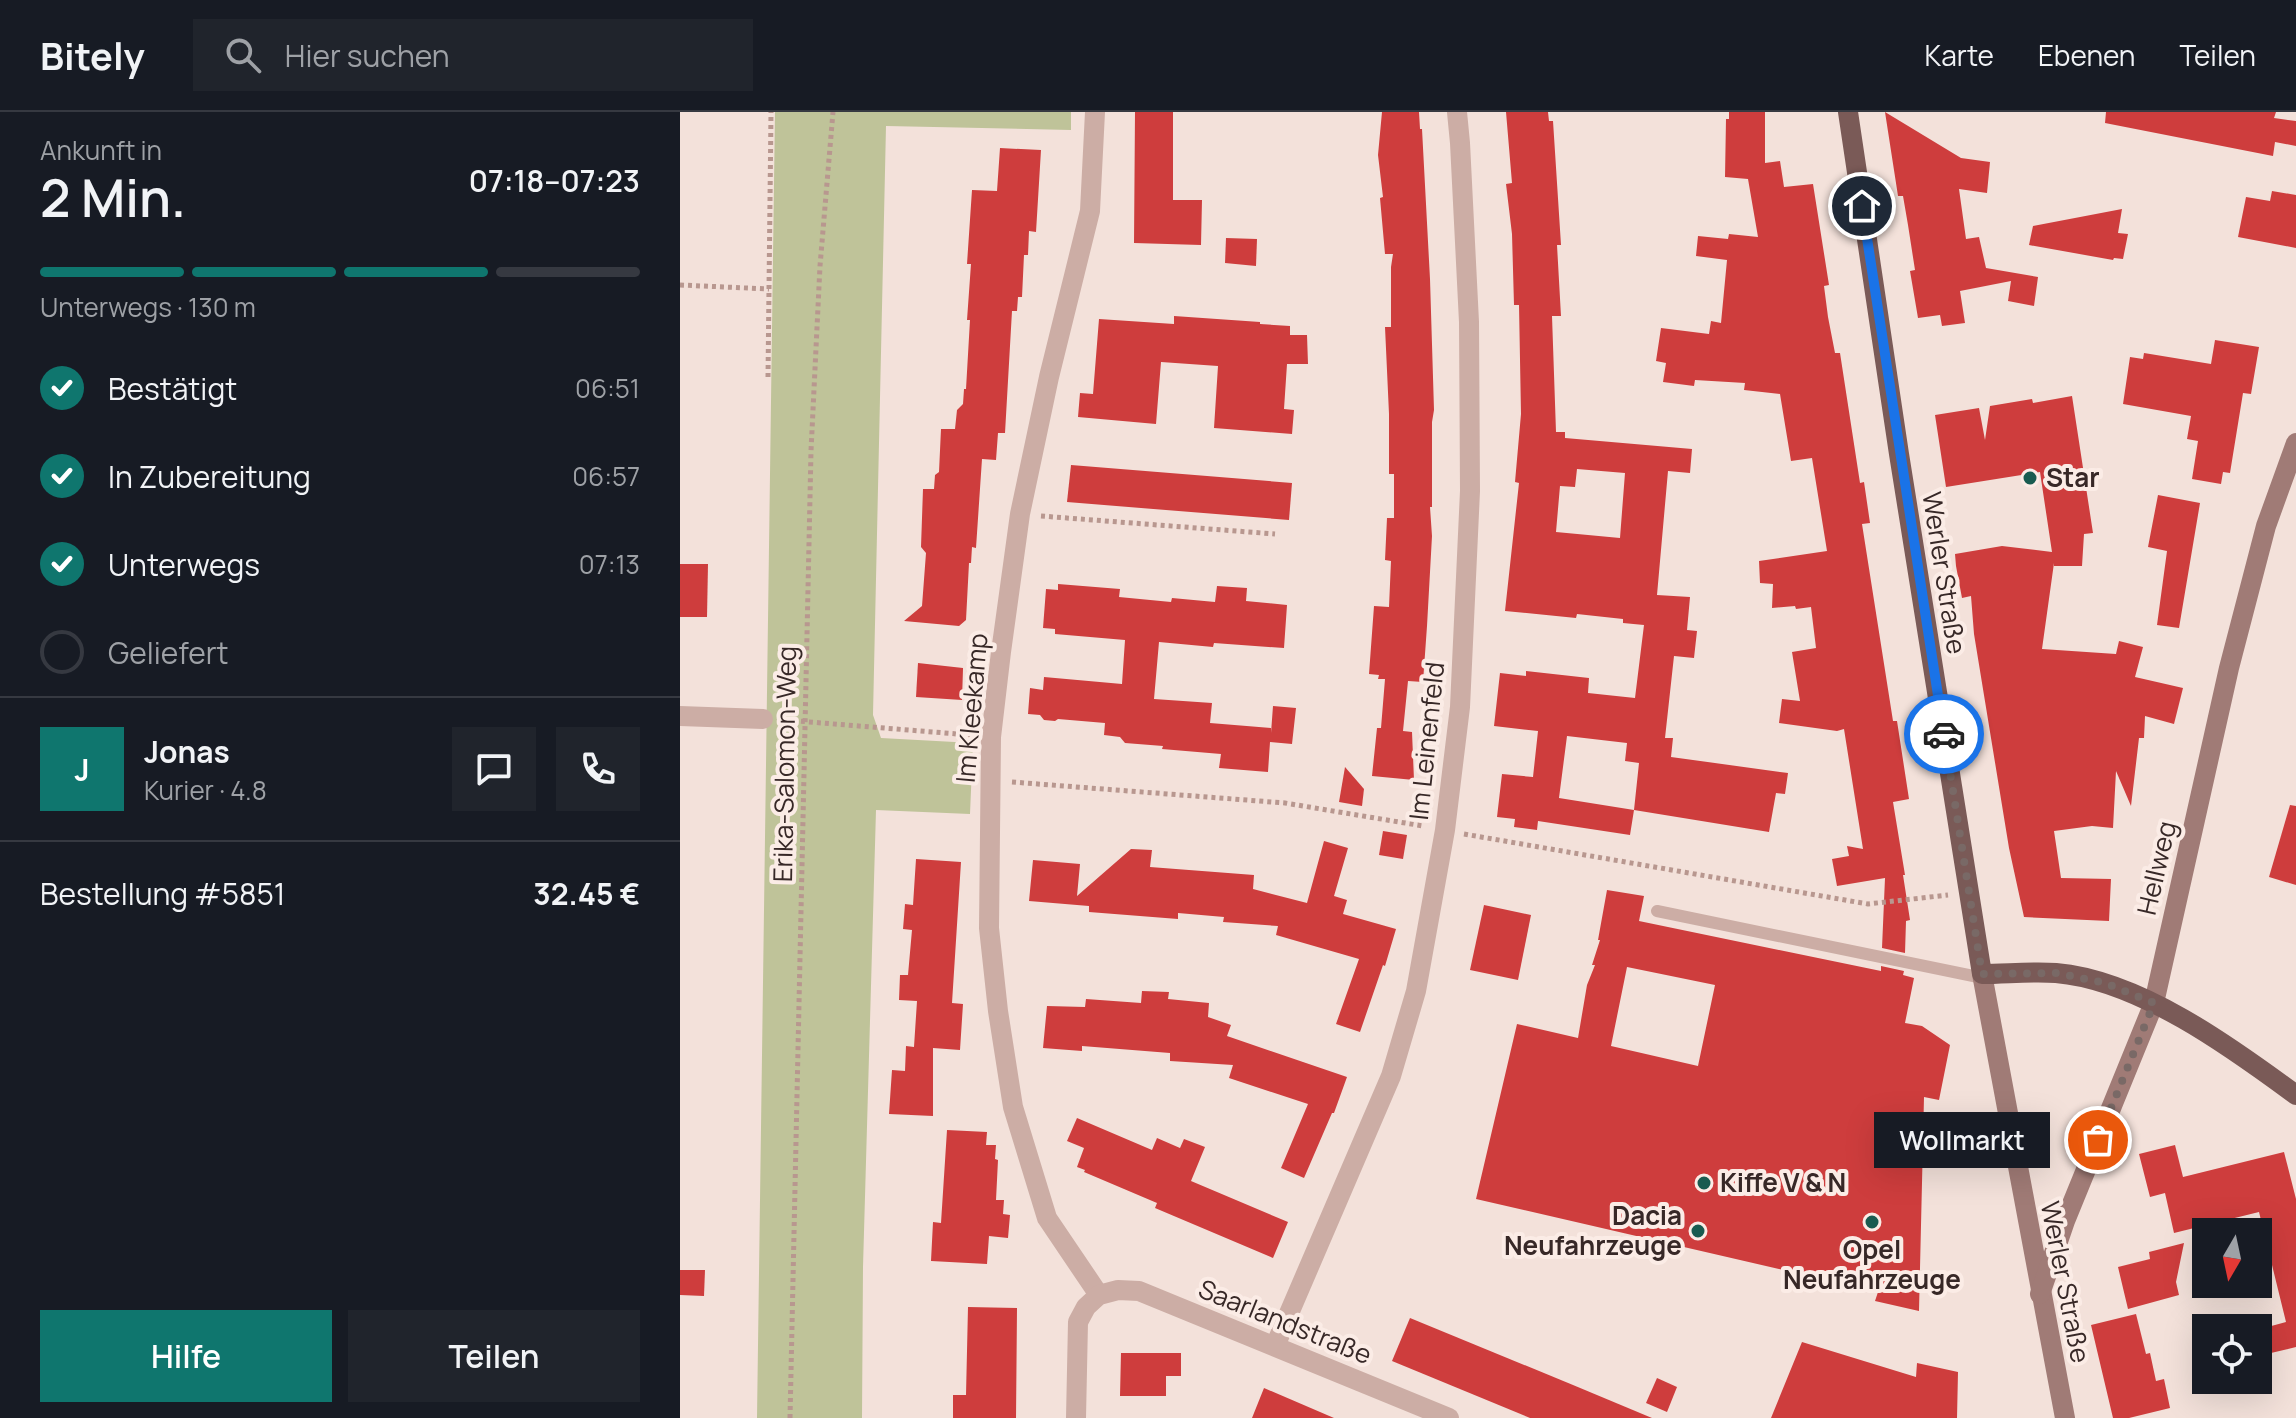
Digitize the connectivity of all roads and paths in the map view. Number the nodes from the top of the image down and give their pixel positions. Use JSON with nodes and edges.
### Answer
{"nodes":[{"id":1,"x":771,"y":112,"type":"edge"},
{"id":2,"x":833,"y":112,"type":"edge"},
{"id":3,"x":1095,"y":112,"type":"edge"},
{"id":4,"x":1457,"y":112,"type":"edge"},
{"id":5,"x":1848,"y":112,"type":"edge"},
{"id":6,"x":680,"y":285,"type":"edge"},
{"id":7,"x":769,"y":289,"type":"junction"},
{"id":8,"x":768,"y":377,"type":"dead end"},
{"id":9,"x":2296,"y":443,"type":"edge"},
{"id":10,"x":1020,"y":514,"type":"junction"},
{"id":11,"x":1275,"y":534,"type":"dead end"},
{"id":12,"x":680,"y":716,"type":"edge"},
{"id":13,"x":763,"y":719,"type":"joint"},
{"id":14,"x":806,"y":721,"type":"junction"},
{"id":15,"x":991,"y":737,"type":"junction"},
{"id":16,"x":990,"y":782,"type":"junction"},
{"id":17,"x":1445,"y":830,"type":"junction"},
{"id":18,"x":1969,"y":892,"type":"junction"},
{"id":19,"x":1657,"y":911,"type":"dead end"},
{"id":20,"x":1983,"y":976,"type":"junction"},
{"id":21,"x":2154,"y":1003,"type":"junction"},
{"id":22,"x":2296,"y":1095,"type":"edge"},
{"id":23,"x":2040,"y":1294,"type":"junction"},
{"id":24,"x":1099,"y":1295,"type":"junction"},
{"id":25,"x":1275,"y":1346,"type":"junction"},
{"id":26,"x":790,"y":1418,"type":"edge"},
{"id":27,"x":1076,"y":1418,"type":"edge"},
{"id":28,"x":1449,"y":1418,"type":"edge"},
{"id":29,"x":2065,"y":1418,"type":"edge"}],
"edges":[{"from":1,"to":7,"type":"path"},
{"from":2,"to":14,"type":"path","name":"Erika-Salomon-Weg"},
{"from":3,"to":10,"type":"street","name":"Im Kleekamp"},
{"from":4,"to":17,"type":"street","name":"Im Leinenfeld"},
{"from":5,"to":18,"type":"main road","name":"Werler Straße"},
{"from":6,"to":7,"type":"path"},
{"from":7,"to":8,"type":"path"},
{"from":9,"to":21,"type":"street","name":"Hellweg"},
{"from":10,"to":11,"type":"path"},
{"from":10,"to":15,"type":"street","name":"Im Kleekamp"},
{"from":12,"to":13,"type":"street"},
{"from":13,"to":14,"type":"path"},
{"from":14,"to":15,"type":"path"},
{"from":14,"to":26,"type":"path","name":"Erika-Salomon-Weg"},
{"from":15,"to":16,"type":"street","name":"Im Kleekamp"},
{"from":16,"to":17,"type":"path"},
{"from":16,"to":24,"type":"street","name":"Im Kleekamp"},
{"from":17,"to":18,"type":"path"},
{"from":17,"to":25,"type":"street","name":"Im Leinenfeld"},
{"from":18,"to":20,"type":"main road","name":"Werler Straße"},
{"from":19,"to":20,"type":"lane"},
{"from":20,"to":21,"type":"main road"},
{"from":20,"to":23,"type":"street","name":"Werler Straße"},
{"from":21,"to":22,"type":"main road"},
{"from":21,"to":23,"type":"street","name":"Hellweg"},
{"from":23,"to":29,"type":"street","name":"Werler Straße"},
{"from":24,"to":25,"type":"street","name":"Saarlandstraße"},
{"from":24,"to":27,"type":"street"},
{"from":25,"to":28,"type":"street","name":"Saarlandstraße"}]}
